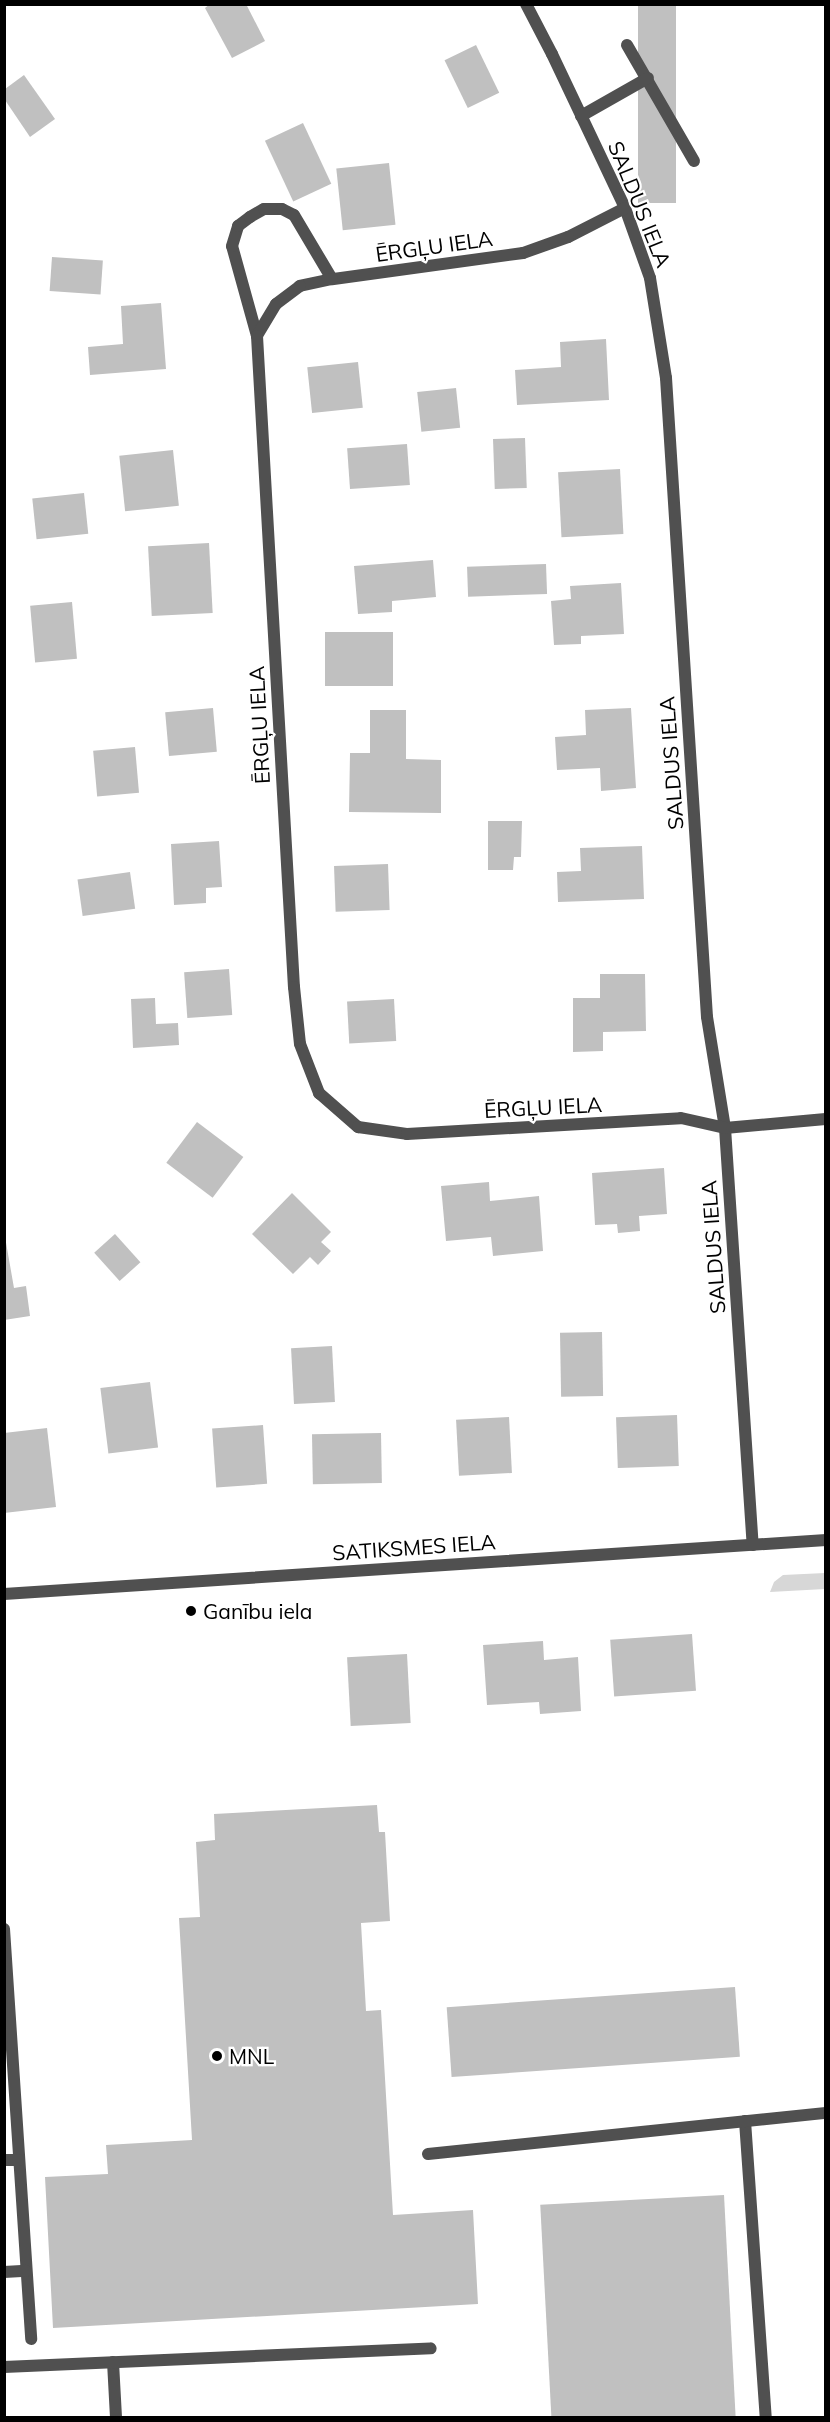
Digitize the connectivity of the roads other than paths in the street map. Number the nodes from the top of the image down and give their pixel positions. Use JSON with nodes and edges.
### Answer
{"nodes":[{"id":1,"x":526,"y":4,"type":"edge"},
{"id":2,"x":627,"y":45,"type":"dead end"},
{"id":3,"x":648,"y":78,"type":"junction"},
{"id":4,"x":581,"y":116,"type":"junction"},
{"id":5,"x":694,"y":161,"type":"dead end"},
{"id":6,"x":625,"y":208,"type":"junction"},
{"id":7,"x":332,"y":279,"type":"junction"},
{"id":8,"x":257,"y":336,"type":"junction"},
{"id":9,"x":825,"y":1119,"type":"edge"},
{"id":10,"x":725,"y":1128,"type":"junction"},
{"id":11,"x":825,"y":1540,"type":"edge"},
{"id":12,"x":753,"y":1545,"type":"junction"},
{"id":13,"x":4,"y":1593,"type":"edge"},
{"id":14,"x":4,"y":1929,"type":"edge"},
{"id":15,"x":825,"y":2113,"type":"edge"},
{"id":16,"x":745,"y":2121,"type":"junction"},
{"id":17,"x":428,"y":2154,"type":"dead end"},
{"id":18,"x":4,"y":2160,"type":"edge"},
{"id":19,"x":19,"y":2160,"type":"junction"},
{"id":20,"x":26,"y":2271,"type":"junction"},
{"id":21,"x":4,"y":2272,"type":"edge"},
{"id":22,"x":31,"y":2339,"type":"dead end"},
{"id":23,"x":431,"y":2348,"type":"dead end"},
{"id":24,"x":113,"y":2362,"type":"junction"},
{"id":25,"x":4,"y":2367,"type":"edge"},
{"id":26,"x":116,"y":2418,"type":"edge"},
{"id":27,"x":766,"y":2418,"type":"edge"}],
"edges":[{"from":1,"to":4,"type":"street","name":"SALDUS IELA"},
{"from":2,"to":3,"type":"street"},
{"from":3,"to":4,"type":"street"},
{"from":3,"to":5,"type":"street"},
{"from":4,"to":6,"type":"street","name":"SALDUS IELA"},
{"from":6,"to":7,"type":"street","name":"ĒRGĻU IELA"},
{"from":6,"to":10,"type":"street","name":"SALDUS IELA"},
{"from":7,"to":8,"type":"street","name":"ĒRGĻU IELA"},
{"from":7,"to":8,"type":"street"},
{"from":8,"to":10,"type":"street","name":"ĒRGĻU IELA"},
{"from":9,"to":10,"type":"street","name":"ĒRGĻU IELA"},
{"from":10,"to":12,"type":"street","name":"SALDUS IELA"},
{"from":11,"to":12,"type":"street","name":"SATIKSMES IELA"},
{"from":12,"to":13,"type":"street","name":"SATIKSMES IELA"},
{"from":14,"to":19,"type":"street"},
{"from":15,"to":16,"type":"street"},
{"from":16,"to":17,"type":"street"},
{"from":16,"to":27,"type":"street"},
{"from":18,"to":19,"type":"street"},
{"from":19,"to":20,"type":"street"},
{"from":20,"to":21,"type":"street"},
{"from":20,"to":22,"type":"street"},
{"from":23,"to":24,"type":"street"},
{"from":24,"to":25,"type":"street"},
{"from":24,"to":26,"type":"street"}]}
